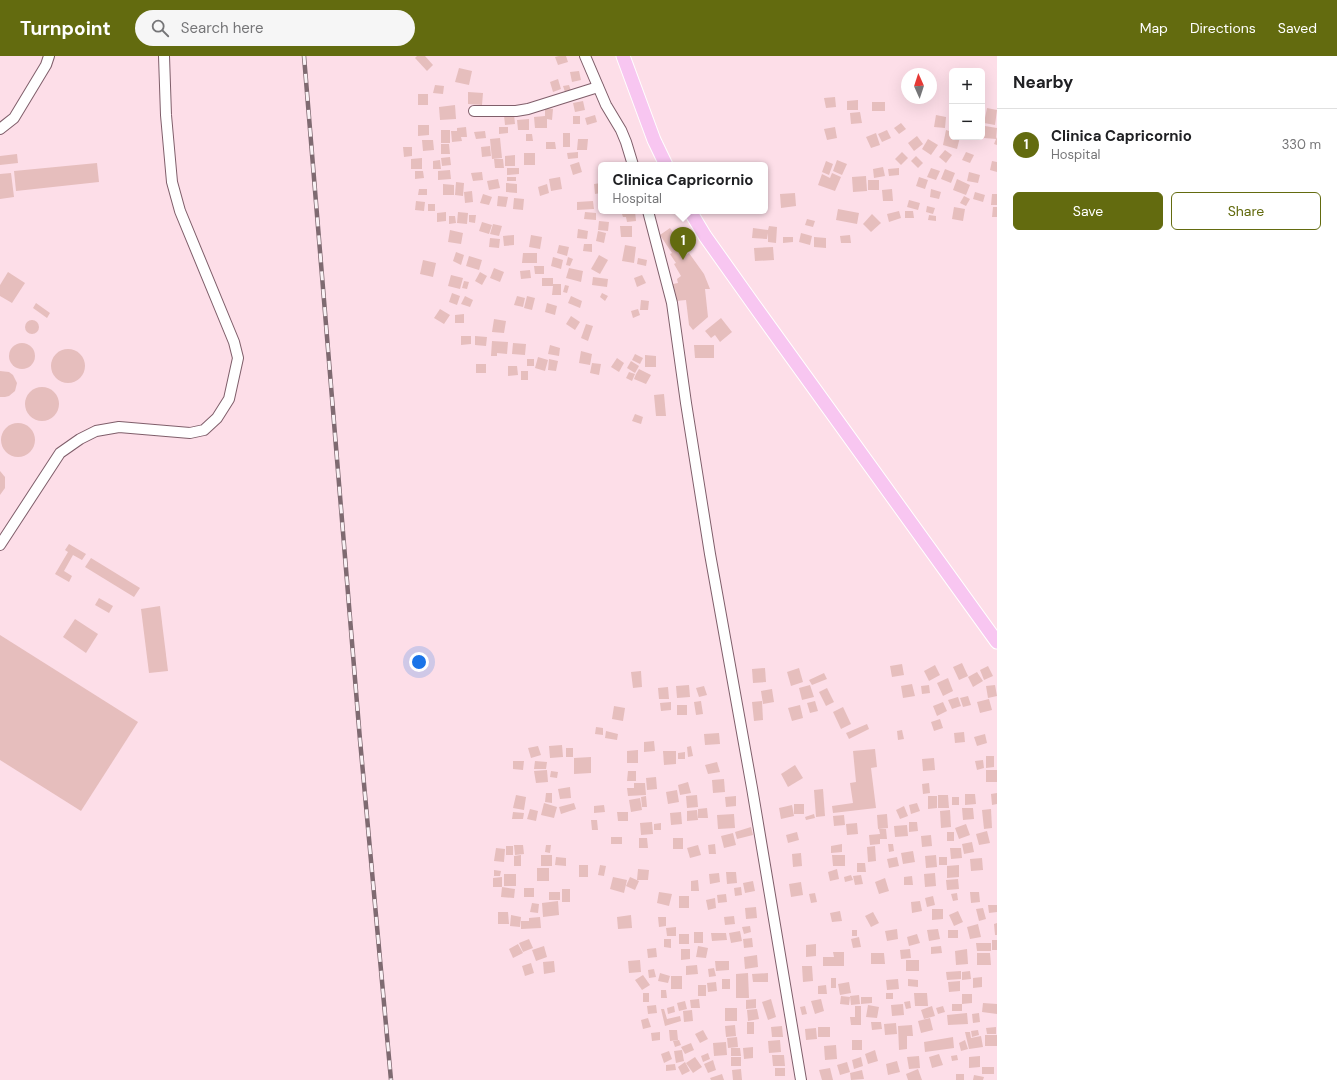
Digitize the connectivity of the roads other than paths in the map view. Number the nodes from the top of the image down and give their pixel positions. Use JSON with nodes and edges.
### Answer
{"nodes":[{"id":1,"x":49,"y":56,"type":"edge"},
{"id":2,"x":164,"y":56,"type":"edge"},
{"id":3,"x":585,"y":56,"type":"edge"},
{"id":4,"x":623,"y":56,"type":"edge"},
{"id":5,"x":598,"y":86,"type":"junction"},
{"id":6,"x":474,"y":111,"type":"dead end"},
{"id":7,"x":0,"y":128,"type":"edge"},
{"id":8,"x":632,"y":162,"type":"edge"},
{"id":9,"x":665,"y":162,"type":"edge"},
{"id":10,"x":649,"y":214,"type":"edge"},
{"id":11,"x":692,"y":214,"type":"edge"},
{"id":12,"x":0,"y":545,"type":"edge"},
{"id":13,"x":997,"y":642,"type":"edge"},
{"id":14,"x":801,"y":1080,"type":"edge"}],
"edges":[{"from":1,"to":7,"type":"street"},
{"from":2,"to":12,"type":"street"},
{"from":3,"to":5,"type":"street"},
{"from":4,"to":9,"type":"main road"},
{"from":5,"to":6,"type":"street"},
{"from":5,"to":8,"type":"street"},
{"from":10,"to":14,"type":"street"},
{"from":11,"to":13,"type":"main road"}]}
